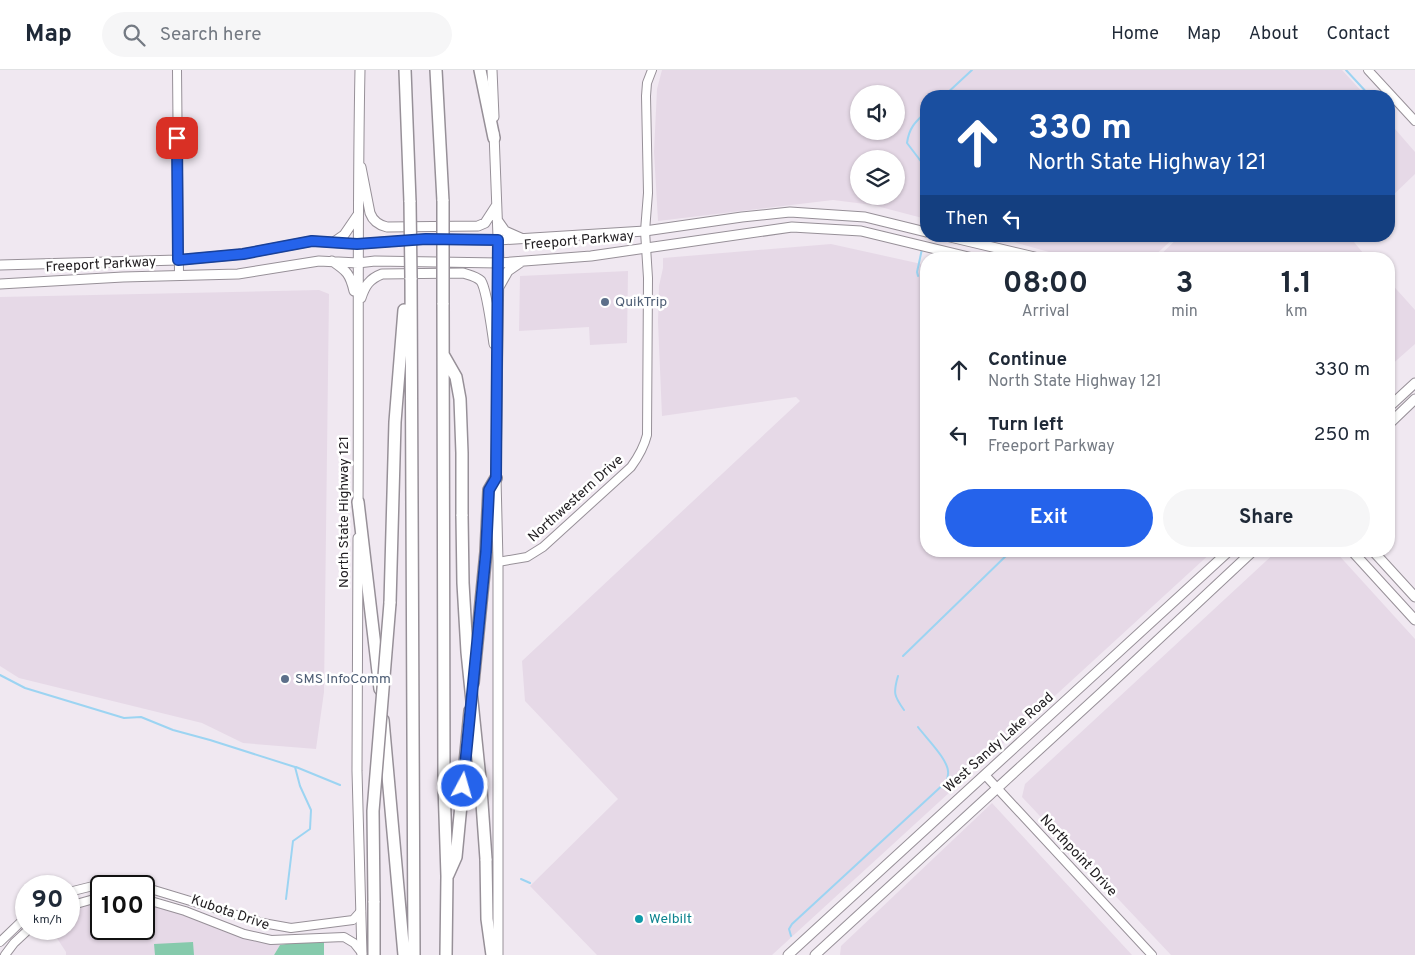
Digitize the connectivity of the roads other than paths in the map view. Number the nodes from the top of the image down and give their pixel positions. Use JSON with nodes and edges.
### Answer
{"nodes":[{"id":1,"x":177,"y":70,"type":"edge"},
{"id":2,"x":360,"y":70,"type":"edge"},
{"id":3,"x":405,"y":70,"type":"edge"},
{"id":4,"x":436,"y":70,"type":"edge"},
{"id":5,"x":480,"y":70,"type":"edge"},
{"id":6,"x":492,"y":70,"type":"edge"},
{"id":7,"x":652,"y":70,"type":"edge"},
{"id":8,"x":1368,"y":70,"type":"edge"},
{"id":9,"x":1386,"y":90,"type":"edge"},
{"id":10,"x":1395,"y":99,"type":"edge"},
{"id":11,"x":1415,"y":121,"type":"edge"},
{"id":12,"x":494,"y":138,"type":"junction"},
{"id":13,"x":358,"y":149,"type":"junction"},
{"id":14,"x":497,"y":203,"type":"junction"},
{"id":15,"x":357,"y":216,"type":"junction"},
{"id":16,"x":497,"y":220,"type":"junction"},
{"id":17,"x":920,"y":230,"type":"edge"},
{"id":18,"x":645,"y":231,"type":"junction"},
{"id":19,"x":524,"y":239,"type":"junction"},
{"id":20,"x":498,"y":240,"type":"junction"},
{"id":21,"x":334,"y":242,"type":"junction"},
{"id":22,"x":971,"y":242,"type":"edge"},
{"id":23,"x":357,"y":244,"type":"junction"},
{"id":24,"x":646,"y":249,"type":"junction"},
{"id":25,"x":947,"y":252,"type":"edge"},
{"id":26,"x":1013,"y":252,"type":"edge"},
{"id":27,"x":178,"y":260,"type":"junction"},
{"id":28,"x":332,"y":261,"type":"junction"},
{"id":29,"x":522,"y":261,"type":"junction"},
{"id":30,"x":358,"y":263,"type":"junction"},
{"id":31,"x":499,"y":263,"type":"junction"},
{"id":32,"x":0,"y":265,"type":"edge"},
{"id":33,"x":179,"y":275,"type":"junction"},
{"id":34,"x":411,"y":283,"type":"junction"},
{"id":35,"x":0,"y":284,"type":"edge"},
{"id":36,"x":498,"y":287,"type":"junction"},
{"id":37,"x":358,"y":306,"type":"junction"},
{"id":38,"x":443,"y":354,"type":"junction"},
{"id":39,"x":498,"y":366,"type":"junction"},
{"id":40,"x":1415,"y":383,"type":"edge"},
{"id":41,"x":1415,"y":399,"type":"edge"},
{"id":42,"x":1395,"y":401,"type":"edge"},
{"id":43,"x":1395,"y":418,"type":"edge"},
{"id":44,"x":496,"y":478,"type":"junction"},
{"id":45,"x":358,"y":502,"type":"junction"},
{"id":46,"x":1222,"y":557,"type":"edge"},
{"id":47,"x":1246,"y":557,"type":"edge"},
{"id":48,"x":1357,"y":557,"type":"edge"},
{"id":49,"x":1378,"y":557,"type":"edge"},
{"id":50,"x":498,"y":562,"type":"junction"},
{"id":51,"x":1393,"y":573,"type":"junction"},
{"id":52,"x":1382,"y":584,"type":"junction"},
{"id":53,"x":1415,"y":597,"type":"edge"},
{"id":54,"x":1164,"y":610,"type":"junction"},
{"id":55,"x":1415,"y":620,"type":"edge"},
{"id":56,"x":1178,"y":621,"type":"junction"},
{"id":57,"x":984,"y":775,"type":"junction"},
{"id":58,"x":997,"y":788,"type":"junction"},
{"id":59,"x":447,"y":876,"type":"junction"},
{"id":60,"x":155,"y":890,"type":"edge"},
{"id":61,"x":155,"y":902,"type":"edge"},
{"id":62,"x":361,"y":911,"type":"junction"},
{"id":63,"x":15,"y":928,"type":"edge"},
{"id":64,"x":17,"y":940,"type":"edge"},
{"id":65,"x":0,"y":942,"type":"edge"},
{"id":66,"x":366,"y":954,"type":"edge"},
{"id":67,"x":5,"y":955,"type":"edge"},
{"id":68,"x":404,"y":955,"type":"edge"},
{"id":69,"x":414,"y":955,"type":"edge"},
{"id":70,"x":446,"y":955,"type":"edge"},
{"id":71,"x":492,"y":955,"type":"edge"},
{"id":72,"x":498,"y":955,"type":"edge"},
{"id":73,"x":788,"y":955,"type":"edge"},
{"id":74,"x":815,"y":955,"type":"edge"},
{"id":75,"x":1152,"y":955,"type":"edge"}],
"edges":[{"from":1,"to":27,"type":"street"},
{"from":2,"to":13,"type":"main road","name":"North State Highway 121"},
{"from":3,"to":34,"type":"highway","bridge":true},
{"from":4,"to":38,"type":"highway","bridge":true},
{"from":5,"to":12,"type":"highway"},
{"from":6,"to":12,"type":"main road"},
{"from":7,"to":18,"type":"street","name":"Northwestern Drive"},
{"from":8,"to":9,"type":"street"},
{"from":10,"to":11,"type":"street"},
{"from":12,"to":14,"type":"main road"},
{"from":13,"to":14,"type":"main road"},
{"from":13,"to":15,"type":"main road","name":"North State Highway 121"},
{"from":14,"to":16,"type":"main road"},
{"from":15,"to":21,"type":"main road"},
{"from":15,"to":23,"type":"main road","name":"North State Highway 121"},
{"from":16,"to":19,"type":"main road"},
{"from":16,"to":20,"type":"main road"},
{"from":17,"to":18,"type":"main road","name":"Freeport Parkway"},
{"from":18,"to":19,"type":"main road","name":"Freeport Parkway"},
{"from":18,"to":24,"type":"street","name":"Northwestern Drive"},
{"from":19,"to":20,"type":"main road","name":"Freeport Parkway"},
{"from":20,"to":23,"type":"main road","name":"Freeport Parkway"},
{"from":20,"to":31,"type":"main road"},
{"from":21,"to":23,"type":"main road","name":"Freeport Parkway"},
{"from":21,"to":27,"type":"main road","name":"Freeport Parkway"},
{"from":22,"to":26,"type":"main road"},
{"from":23,"to":30,"type":"main road","name":"North State Highway 121"},
{"from":24,"to":25,"type":"main road","name":"Freeport Parkway"},
{"from":24,"to":29,"type":"main road","name":"Freeport Parkway"},
{"from":24,"to":50,"type":"street","name":"Northwestern Drive"},
{"from":27,"to":32,"type":"main road","name":"Freeport Parkway"},
{"from":27,"to":33,"type":"street"},
{"from":28,"to":30,"type":"main road","name":"Freeport Parkway"},
{"from":28,"to":33,"type":"main road","name":"Freeport Parkway"},
{"from":28,"to":37,"type":"main road"},
{"from":29,"to":31,"type":"main road","name":"Freeport Parkway"},
{"from":29,"to":36,"type":"main road"},
{"from":30,"to":31,"type":"main road","name":"Freeport Parkway"},
{"from":30,"to":37,"type":"main road","name":"North State Highway 121"},
{"from":31,"to":36,"type":"main road"},
{"from":33,"to":35,"type":"main road","name":"Freeport Parkway"},
{"from":34,"to":66,"type":"highway","bridge":true},
{"from":34,"to":69,"type":"highway"},
{"from":36,"to":39,"type":"main road"},
{"from":37,"to":39,"type":"main road"},
{"from":37,"to":45,"type":"main road","name":"North State Highway 121"},
{"from":38,"to":59,"type":"highway"},
{"from":38,"to":71,"type":"highway","bridge":true},
{"from":39,"to":44,"type":"main road"},
{"from":40,"to":42,"type":"main road"},
{"from":41,"to":43,"type":"main road"},
{"from":44,"to":50,"type":"main road"},
{"from":44,"to":59,"type":"highway"},
{"from":45,"to":62,"type":"main road","name":"North State Highway 121"},
{"from":45,"to":68,"type":"highway"},
{"from":46,"to":54,"type":"main road","name":"West Sandy Lake Road"},
{"from":47,"to":56,"type":"main road"},
{"from":48,"to":52,"type":"main road"},
{"from":49,"to":51,"type":"main road"},
{"from":50,"to":72,"type":"main road"},
{"from":51,"to":52,"type":"main road"},
{"from":51,"to":53,"type":"main road"},
{"from":52,"to":55,"type":"main road"},
{"from":54,"to":56,"type":"main road"},
{"from":54,"to":57,"type":"main road","name":"West Sandy Lake Road"},
{"from":56,"to":58,"type":"main road"},
{"from":57,"to":58,"type":"street","name":"Northpoint Drive"},
{"from":57,"to":73,"type":"main road","name":"West Sandy Lake Road"},
{"from":58,"to":74,"type":"main road"},
{"from":58,"to":75,"type":"street","name":"Northpoint Drive"},
{"from":59,"to":70,"type":"highway"},
{"from":60,"to":62,"type":"street","name":"Kubota Drive"},
{"from":61,"to":66,"type":"street","name":"Kubota Drive"},
{"from":62,"to":66,"type":"main road","name":"North State Highway 121"},
{"from":63,"to":65,"type":"street"},
{"from":64,"to":67,"type":"street"}]}
